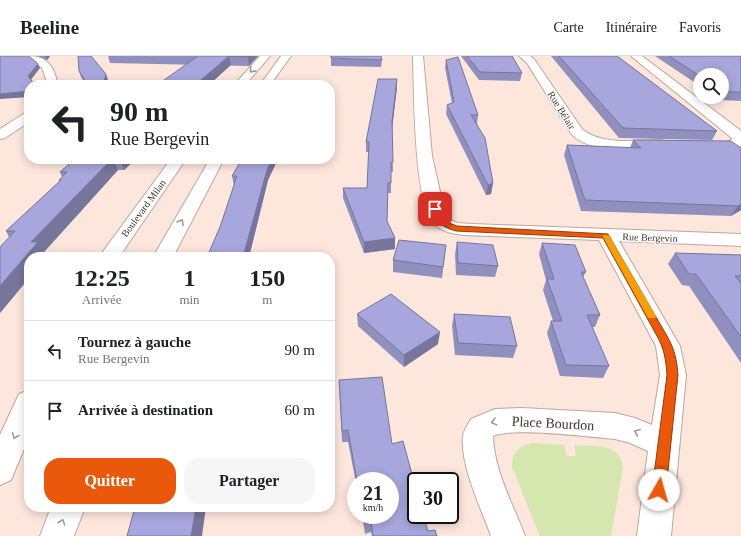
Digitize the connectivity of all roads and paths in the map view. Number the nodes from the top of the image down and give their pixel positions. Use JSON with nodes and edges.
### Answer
{"nodes":[{"id":1,"x":33,"y":56,"type":"edge"},
{"id":2,"x":265,"y":56,"type":"edge"},
{"id":3,"x":286,"y":56,"type":"edge"},
{"id":4,"x":418,"y":56,"type":"edge"},
{"id":5,"x":524,"y":56,"type":"edge"},
{"id":6,"x":636,"y":56,"type":"edge"},
{"id":7,"x":52,"y":80,"type":"edge"},
{"id":8,"x":243,"y":80,"type":"edge"},
{"id":9,"x":269,"y":80,"type":"edge"},
{"id":10,"x":24,"y":119,"type":"edge"},
{"id":11,"x":0,"y":135,"type":"edge"},
{"id":12,"x":669,"y":145,"type":"edge"},
{"id":13,"x":693,"y":145,"type":"edge"},
{"id":14,"x":175,"y":164,"type":"edge"},
{"id":15,"x":214,"y":164,"type":"edge"},
{"id":16,"x":606,"y":236,"type":"junction"},
{"id":17,"x":741,"y":240,"type":"edge"},
{"id":18,"x":113,"y":252,"type":"edge"},
{"id":19,"x":166,"y":252,"type":"edge"},
{"id":20,"x":24,"y":414,"type":"edge"},
{"id":21,"x":664,"y":444,"type":"junction"},
{"id":22,"x":0,"y":470,"type":"edge"},
{"id":23,"x":66,"y":512,"type":"edge"},
{"id":24,"x":57,"y":536,"type":"edge"},
{"id":25,"x":508,"y":536,"type":"edge"},
{"id":26,"x":654,"y":536,"type":"edge"}],
"edges":[{"from":1,"to":7,"type":"street"},
{"from":2,"to":8,"type":"street","one_way":true},
{"from":3,"to":9,"type":"street"},
{"from":4,"to":16,"type":"street","name":"Rue Bergevin"},
{"from":5,"to":12,"type":"street","name":"Rue Bélair"},
{"from":6,"to":13,"type":"street"},
{"from":10,"to":11,"type":"street"},
{"from":14,"to":18,"type":"street","name":"Boulevard Milan"},
{"from":19,"to":15,"type":"street","one_way":true},
{"from":16,"to":17,"type":"street","name":"Rue Bergevin"},
{"from":16,"to":21,"type":"street"},
{"from":20,"to":22,"type":"street","one_way":true},
{"from":21,"to":25,"type":"street","name":"Place Bourdon","one_way":true},
{"from":21,"to":26,"type":"street"},
{"from":24,"to":23,"type":"street","one_way":true}]}
